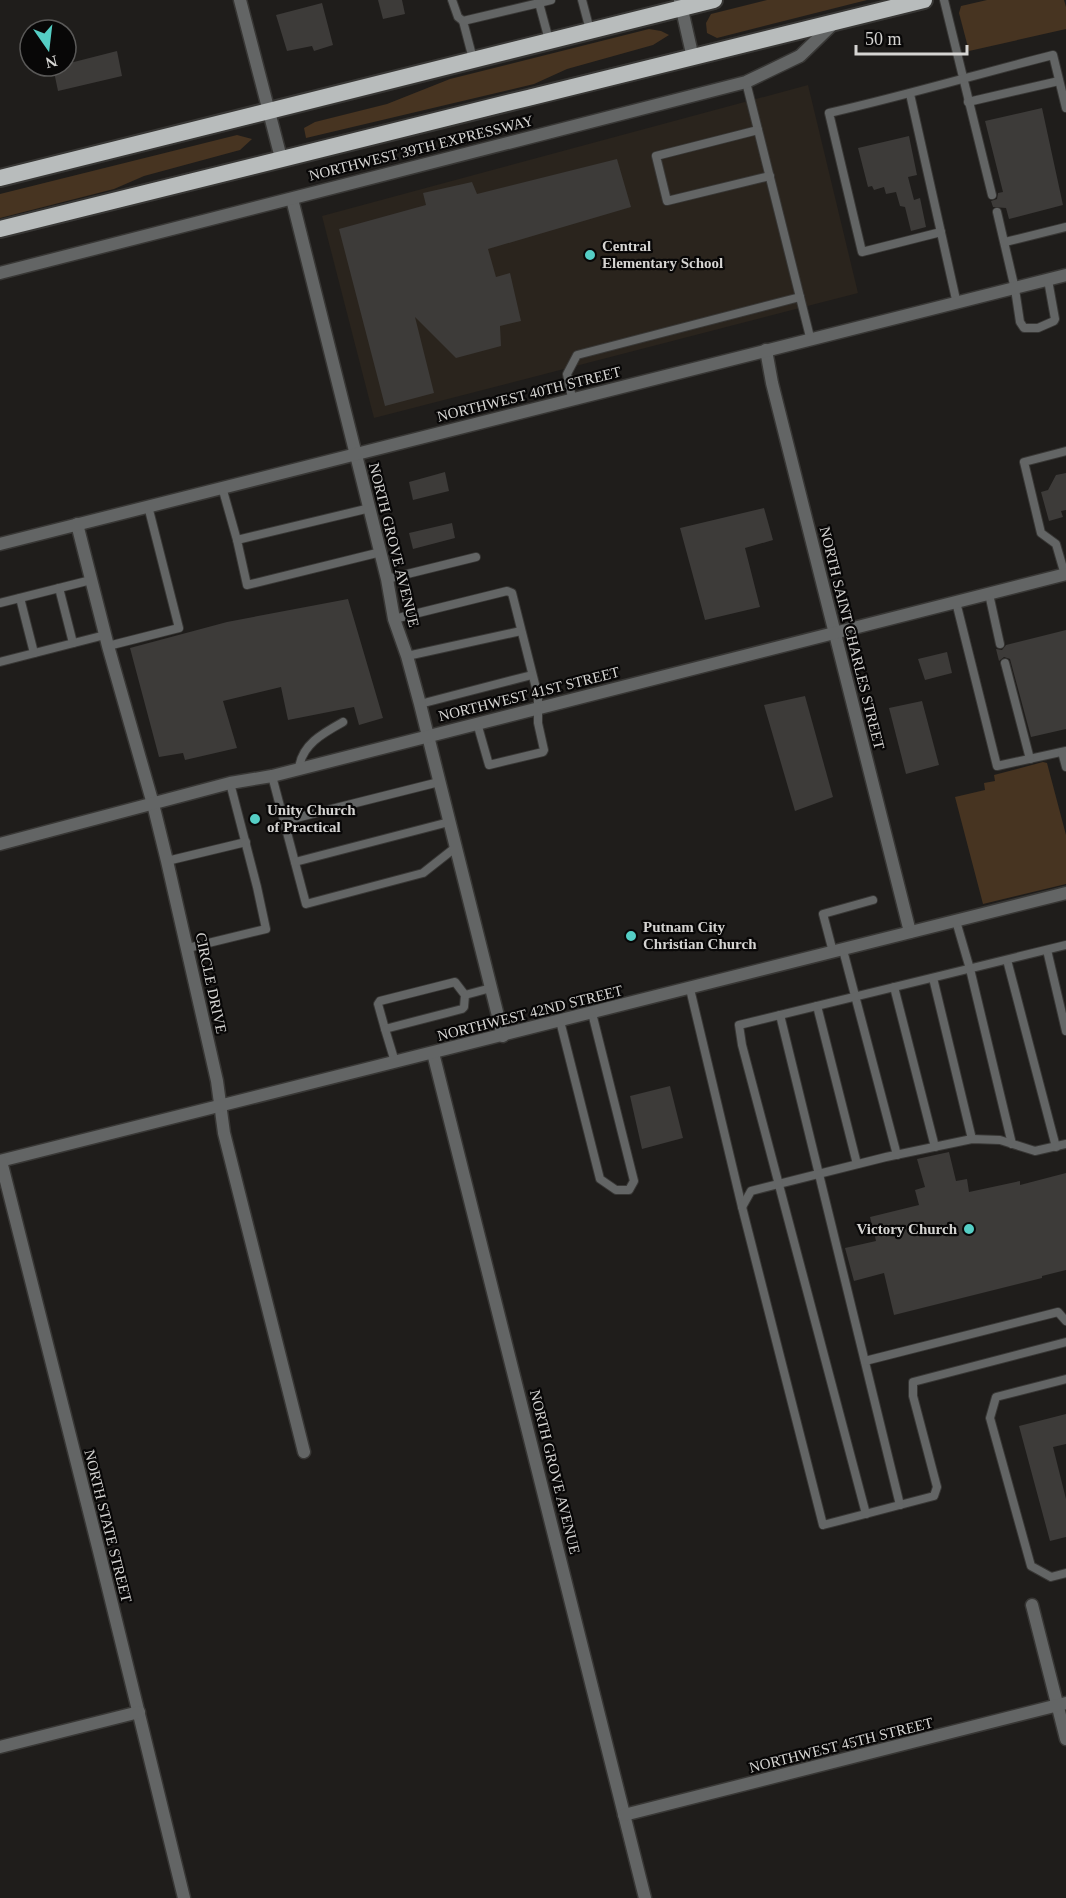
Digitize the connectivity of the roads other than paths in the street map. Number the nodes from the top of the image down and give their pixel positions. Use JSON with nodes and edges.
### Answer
{"nodes":[{"id":1,"x":240,"y":0,"type":"edge"},
{"id":2,"x":452,"y":0,"type":"edge"},
{"id":3,"x":551,"y":0,"type":"edge"},
{"id":4,"x":582,"y":0,"type":"edge"},
{"id":5,"x":714,"y":0,"type":"edge"},
{"id":6,"x":924,"y":0,"type":"edge"},
{"id":7,"x":944,"y":0,"type":"edge"},
{"id":8,"x":539,"y":3,"type":"junction"},
{"id":9,"x":681,"y":4,"type":"edge"},
{"id":10,"x":463,"y":21,"type":"junction"},
{"id":11,"x":835,"y":22,"type":"junction"},
{"id":12,"x":590,"y":30,"type":"junction"},
{"id":13,"x":549,"y":40,"type":"junction"},
{"id":14,"x":693,"y":58,"type":"junction"},
{"id":15,"x":472,"y":59,"type":"junction"},
{"id":16,"x":963,"y":77,"type":"junction"},
{"id":17,"x":1059,"y":81,"type":"junction"},
{"id":18,"x":746,"y":82,"type":"junction"},
{"id":19,"x":910,"y":94,"type":"junction"},
{"id":20,"x":968,"y":102,"type":"junction"},
{"id":21,"x":1066,"y":108,"type":"edge"},
{"id":22,"x":270,"y":110,"type":"junction"},
{"id":23,"x":758,"y":130,"type":"junction"},
{"id":24,"x":281,"y":158,"type":"junction"},
{"id":25,"x":770,"y":176,"type":"junction"},
{"id":26,"x":0,"y":178,"type":"edge"},
{"id":27,"x":992,"y":195,"type":"dead end"},
{"id":28,"x":292,"y":199,"type":"junction"},
{"id":29,"x":997,"y":212,"type":"dead end"},
{"id":30,"x":1066,"y":227,"type":"edge"},
{"id":31,"x":0,"y":229,"type":"edge"},
{"id":32,"x":941,"y":232,"type":"junction"},
{"id":33,"x":1005,"y":242,"type":"junction"},
{"id":34,"x":0,"y":273,"type":"edge"},
{"id":35,"x":1066,"y":275,"type":"edge"},
{"id":36,"x":1048,"y":280,"type":"junction"},
{"id":37,"x":1015,"y":289,"type":"junction"},
{"id":38,"x":800,"y":297,"type":"junction"},
{"id":39,"x":957,"y":303,"type":"junction"},
{"id":40,"x":811,"y":341,"type":"junction"},
{"id":41,"x":766,"y":350,"type":"junction"},
{"id":42,"x":572,"y":398,"type":"junction"},
{"id":43,"x":1066,"y":451,"type":"edge"},
{"id":44,"x":356,"y":453,"type":"junction"},
{"id":45,"x":222,"y":487,"type":"junction"},
{"id":46,"x":148,"y":506,"type":"junction"},
{"id":47,"x":370,"y":508,"type":"junction"},
{"id":48,"x":77,"y":524,"type":"junction"},
{"id":49,"x":237,"y":540,"type":"junction"},
{"id":50,"x":0,"y":544,"type":"edge"},
{"id":51,"x":381,"y":552,"type":"junction"},
{"id":52,"x":476,"y":557,"type":"dead end"},
{"id":53,"x":1066,"y":575,"type":"edge"},
{"id":54,"x":387,"y":579,"type":"junction"},
{"id":55,"x":91,"y":580,"type":"junction"},
{"id":56,"x":59,"y":588,"type":"junction"},
{"id":57,"x":989,"y":594,"type":"junction"},
{"id":58,"x":21,"y":598,"type":"junction"},
{"id":59,"x":956,"y":602,"type":"junction"},
{"id":60,"x":0,"y":603,"type":"edge"},
{"id":61,"x":394,"y":619,"type":"junction"},
{"id":62,"x":521,"y":631,"type":"junction"},
{"id":63,"x":835,"y":633,"type":"junction"},
{"id":64,"x":106,"y":641,"type":"junction"},
{"id":65,"x":73,"y":643,"type":"junction"},
{"id":66,"x":1000,"y":644,"type":"dead end"},
{"id":67,"x":34,"y":653,"type":"junction"},
{"id":68,"x":407,"y":656,"type":"junction"},
{"id":69,"x":0,"y":662,"type":"edge"},
{"id":70,"x":1005,"y":663,"type":"dead end"},
{"id":71,"x":532,"y":675,"type":"junction"},
{"id":72,"x":420,"y":704,"type":"junction"},
{"id":73,"x":537,"y":708,"type":"junction"},
{"id":74,"x":343,"y":722,"type":"dead end"},
{"id":75,"x":477,"y":723,"type":"junction"},
{"id":76,"x":428,"y":736,"type":"junction"},
{"id":77,"x":1064,"y":751,"type":"edge"},
{"id":78,"x":1030,"y":759,"type":"junction"},
{"id":79,"x":1066,"y":767,"type":"edge"},
{"id":80,"x":299,"y":769,"type":"junction"},
{"id":81,"x":272,"y":776,"type":"junction"},
{"id":82,"x":439,"y":782,"type":"junction"},
{"id":83,"x":230,"y":783,"type":"junction"},
{"id":84,"x":153,"y":804,"type":"junction"},
{"id":85,"x":284,"y":821,"type":"junction"},
{"id":86,"x":449,"y":822,"type":"junction"},
{"id":87,"x":246,"y":842,"type":"junction"},
{"id":88,"x":0,"y":844,"type":"edge"},
{"id":89,"x":456,"y":848,"type":"junction"},
{"id":90,"x":167,"y":861,"type":"junction"},
{"id":91,"x":295,"y":862,"type":"junction"},
{"id":92,"x":1066,"y":893,"type":"edge"},
{"id":93,"x":873,"y":900,"type":"dead end"},
{"id":94,"x":956,"y":921,"type":"junction"},
{"id":95,"x":910,"y":932,"type":"junction"},
{"id":96,"x":1066,"y":945,"type":"edge"},
{"id":97,"x":188,"y":948,"type":"junction"},
{"id":98,"x":1047,"y":950,"type":"junction"},
{"id":99,"x":838,"y":951,"type":"junction"},
{"id":100,"x":1007,"y":960,"type":"junction"},
{"id":101,"x":970,"y":969,"type":"junction"},
{"id":102,"x":933,"y":978,"type":"junction"},
{"id":103,"x":894,"y":987,"type":"junction"},
{"id":104,"x":491,"y":988,"type":"junction"},
{"id":105,"x":690,"y":989,"type":"junction"},
{"id":106,"x":465,"y":995,"type":"junction"},
{"id":107,"x":855,"y":997,"type":"junction"},
{"id":108,"x":818,"y":1006,"type":"junction"},
{"id":109,"x":592,"y":1013,"type":"junction"},
{"id":110,"x":780,"y":1015,"type":"junction"},
{"id":111,"x":560,"y":1021,"type":"junction"},
{"id":112,"x":385,"y":1029,"type":"junction"},
{"id":113,"x":1066,"y":1031,"type":"edge"},
{"id":114,"x":503,"y":1036,"type":"junction"},
{"id":115,"x":433,"y":1053,"type":"junction"},
{"id":116,"x":395,"y":1062,"type":"junction"},
{"id":117,"x":220,"y":1106,"type":"junction"},
{"id":118,"x":972,"y":1139,"type":"junction"},
{"id":119,"x":1012,"y":1144,"type":"junction"},
{"id":120,"x":1066,"y":1144,"type":"edge"},
{"id":121,"x":935,"y":1147,"type":"junction"},
{"id":122,"x":1056,"y":1147,"type":"junction"},
{"id":123,"x":897,"y":1155,"type":"junction"},
{"id":124,"x":1,"y":1161,"type":"edge"},
{"id":125,"x":857,"y":1164,"type":"junction"},
{"id":126,"x":819,"y":1174,"type":"junction"},
{"id":127,"x":779,"y":1184,"type":"junction"},
{"id":128,"x":742,"y":1207,"type":"junction"},
{"id":129,"x":1066,"y":1321,"type":"edge"},
{"id":130,"x":1066,"y":1342,"type":"edge"},
{"id":131,"x":865,"y":1362,"type":"junction"},
{"id":132,"x":1066,"y":1379,"type":"edge"},
{"id":133,"x":304,"y":1452,"type":"dead end"},
{"id":134,"x":900,"y":1505,"type":"junction"},
{"id":135,"x":866,"y":1514,"type":"junction"},
{"id":136,"x":1066,"y":1572,"type":"edge"},
{"id":137,"x":1032,"y":1605,"type":"dead end"},
{"id":138,"x":1062,"y":1705,"type":"edge"},
{"id":139,"x":139,"y":1712,"type":"junction"},
{"id":140,"x":1066,"y":1739,"type":"edge"},
{"id":141,"x":0,"y":1747,"type":"edge"},
{"id":142,"x":624,"y":1815,"type":"junction"},
{"id":143,"x":184,"y":1898,"type":"edge"},
{"id":144,"x":645,"y":1898,"type":"edge"}],
"edges":[{"from":1,"to":22,"type":"street"},
{"from":2,"to":10,"type":"lane"},
{"from":3,"to":8,"type":"lane"},
{"from":4,"to":12,"type":"lane"},
{"from":5,"to":9,"type":"highway"},
{"from":6,"to":11,"type":"highway","name":"NORTHWEST 39TH EXPRESSWAY"},
{"from":7,"to":16,"type":"lane"},
{"from":8,"to":10,"type":"lane"},
{"from":8,"to":13,"type":"lane"},
{"from":9,"to":12,"type":"highway"},
{"from":9,"to":14,"type":"street"},
{"from":10,"to":15,"type":"lane"},
{"from":11,"to":14,"type":"highway","name":"NORTHWEST 39TH EXPRESSWAY"},
{"from":11,"to":18,"type":"street","name":"NORTHWEST 39TH EXPRESSWAY"},
{"from":12,"to":13,"type":"highway"},
{"from":13,"to":15,"type":"highway"},
{"from":14,"to":24,"type":"highway","name":"NORTHWEST 39TH EXPRESSWAY"},
{"from":15,"to":22,"type":"highway"},
{"from":16,"to":17,"type":"lane"},
{"from":16,"to":19,"type":"lane"},
{"from":16,"to":20,"type":"lane"},
{"from":17,"to":20,"type":"lane"},
{"from":17,"to":21,"type":"lane"},
{"from":18,"to":23,"type":"lane"},
{"from":18,"to":28,"type":"street","name":"NORTHWEST 39TH EXPRESSWAY"},
{"from":19,"to":32,"type":"lane"},
{"from":19,"to":32,"type":"lane"},
{"from":20,"to":27,"type":"lane"},
{"from":22,"to":24,"type":"street"},
{"from":22,"to":26,"type":"highway"},
{"from":23,"to":25,"type":"lane"},
{"from":23,"to":25,"type":"lane"},
{"from":24,"to":31,"type":"highway","name":"NORTHWEST 39TH EXPRESSWAY"},
{"from":25,"to":38,"type":"lane"},
{"from":28,"to":34,"type":"street","name":"NORTHWEST 39TH EXPRESSWAY"},
{"from":28,"to":44,"type":"street","name":"NORTH GROVE AVENUE"},
{"from":29,"to":33,"type":"lane"},
{"from":30,"to":33,"type":"lane"},
{"from":32,"to":39,"type":"lane"},
{"from":33,"to":37,"type":"lane"},
{"from":35,"to":36,"type":"street","name":"NORTHWEST 40TH STREET"},
{"from":36,"to":37,"type":"street","name":"NORTHWEST 40TH STREET"},
{"from":36,"to":37,"type":"lane"},
{"from":37,"to":39,"type":"street","name":"NORTHWEST 40TH STREET"},
{"from":38,"to":40,"type":"lane"},
{"from":38,"to":42,"type":"lane"},
{"from":39,"to":40,"type":"street","name":"NORTHWEST 40TH STREET"},
{"from":40,"to":41,"type":"street","name":"NORTHWEST 40TH STREET"},
{"from":41,"to":42,"type":"street","name":"NORTHWEST 40TH STREET"},
{"from":41,"to":63,"type":"street","name":"NORTH SAINT CHARLES STREET"},
{"from":42,"to":44,"type":"street","name":"NORTHWEST 40TH STREET"},
{"from":43,"to":53,"type":"lane"},
{"from":44,"to":45,"type":"street","name":"NORTHWEST 40TH STREET"},
{"from":44,"to":47,"type":"street","name":"NORTH GROVE AVENUE"},
{"from":45,"to":46,"type":"street","name":"NORTHWEST 40TH STREET"},
{"from":45,"to":49,"type":"lane"},
{"from":46,"to":48,"type":"street","name":"NORTHWEST 40TH STREET"},
{"from":46,"to":64,"type":"lane"},
{"from":47,"to":49,"type":"lane"},
{"from":47,"to":51,"type":"street","name":"NORTH GROVE AVENUE"},
{"from":48,"to":50,"type":"street","name":"NORTHWEST 40TH STREET"},
{"from":48,"to":55,"type":"street","name":"CIRCLE DRIVE"},
{"from":49,"to":51,"type":"lane"},
{"from":51,"to":54,"type":"street","name":"NORTH GROVE AVENUE"},
{"from":52,"to":54,"type":"lane"},
{"from":53,"to":57,"type":"street","name":"NORTHWEST 41ST STREET"},
{"from":54,"to":61,"type":"street","name":"NORTH GROVE AVENUE"},
{"from":55,"to":56,"type":"lane"},
{"from":55,"to":64,"type":"street","name":"CIRCLE DRIVE"},
{"from":56,"to":58,"type":"lane"},
{"from":56,"to":65,"type":"lane"},
{"from":57,"to":59,"type":"street","name":"NORTHWEST 41ST STREET"},
{"from":57,"to":66,"type":"lane"},
{"from":58,"to":60,"type":"lane"},
{"from":58,"to":67,"type":"lane"},
{"from":59,"to":63,"type":"street","name":"NORTHWEST 41ST STREET"},
{"from":59,"to":78,"type":"lane"},
{"from":61,"to":62,"type":"lane"},
{"from":61,"to":68,"type":"street","name":"NORTH GROVE AVENUE"},
{"from":62,"to":68,"type":"lane"},
{"from":62,"to":71,"type":"lane"},
{"from":63,"to":73,"type":"street","name":"NORTHWEST 41ST STREET"},
{"from":63,"to":95,"type":"street","name":"NORTH SAINT CHARLES STREET"},
{"from":64,"to":65,"type":"lane"},
{"from":64,"to":84,"type":"street","name":"CIRCLE DRIVE"},
{"from":65,"to":67,"type":"lane"},
{"from":67,"to":69,"type":"lane"},
{"from":68,"to":72,"type":"street","name":"NORTH GROVE AVENUE"},
{"from":70,"to":78,"type":"lane"},
{"from":71,"to":72,"type":"lane"},
{"from":71,"to":73,"type":"lane"},
{"from":72,"to":76,"type":"street","name":"NORTH GROVE AVENUE"},
{"from":73,"to":75,"type":"street","name":"NORTHWEST 41ST STREET"},
{"from":73,"to":75,"type":"lane"},
{"from":74,"to":80,"type":"lane"},
{"from":75,"to":76,"type":"street","name":"NORTHWEST 41ST STREET"},
{"from":76,"to":80,"type":"street","name":"NORTHWEST 41ST STREET"},
{"from":76,"to":82,"type":"street","name":"NORTH GROVE AVENUE"},
{"from":77,"to":78,"type":"lane"},
{"from":77,"to":79,"type":"lane"},
{"from":80,"to":81,"type":"street","name":"NORTHWEST 41ST STREET"},
{"from":81,"to":83,"type":"street","name":"NORTHWEST 41ST STREET"},
{"from":81,"to":85,"type":"lane"},
{"from":82,"to":85,"type":"lane"},
{"from":82,"to":86,"type":"street","name":"NORTH GROVE AVENUE"},
{"from":83,"to":84,"type":"street","name":"NORTHWEST 41ST STREET"},
{"from":83,"to":87,"type":"lane"},
{"from":84,"to":88,"type":"street","name":"NORTHWEST 41ST STREET"},
{"from":84,"to":90,"type":"street","name":"CIRCLE DRIVE"},
{"from":85,"to":91,"type":"lane"},
{"from":86,"to":89,"type":"street","name":"NORTH GROVE AVENUE"},
{"from":86,"to":91,"type":"lane"},
{"from":87,"to":90,"type":"lane"},
{"from":87,"to":97,"type":"lane"},
{"from":89,"to":91,"type":"lane"},
{"from":89,"to":104,"type":"street","name":"NORTH GROVE AVENUE"},
{"from":90,"to":97,"type":"street","name":"CIRCLE DRIVE"},
{"from":92,"to":94,"type":"street","name":"NORTHWEST 42ND STREET"},
{"from":93,"to":99,"type":"lane"},
{"from":94,"to":95,"type":"street","name":"NORTHWEST 42ND STREET"},
{"from":94,"to":101,"type":"lane"},
{"from":95,"to":99,"type":"street","name":"NORTHWEST 42ND STREET"},
{"from":96,"to":98,"type":"lane"},
{"from":97,"to":117,"type":"street","name":"CIRCLE DRIVE"},
{"from":98,"to":100,"type":"lane"},
{"from":98,"to":113,"type":"lane"},
{"from":99,"to":105,"type":"street","name":"NORTHWEST 42ND STREET"},
{"from":99,"to":107,"type":"lane"},
{"from":100,"to":101,"type":"lane"},
{"from":100,"to":122,"type":"lane"},
{"from":101,"to":102,"type":"lane"},
{"from":101,"to":119,"type":"lane"},
{"from":102,"to":103,"type":"lane"},
{"from":102,"to":118,"type":"lane"},
{"from":103,"to":107,"type":"lane"},
{"from":103,"to":121,"type":"lane"},
{"from":104,"to":106,"type":"lane"},
{"from":104,"to":114,"type":"street","name":"NORTH GROVE AVENUE"},
{"from":105,"to":109,"type":"street","name":"NORTHWEST 42ND STREET"},
{"from":105,"to":128,"type":"lane"},
{"from":106,"to":112,"type":"lane"},
{"from":106,"to":112,"type":"lane"},
{"from":107,"to":108,"type":"lane"},
{"from":107,"to":123,"type":"lane"},
{"from":108,"to":110,"type":"lane"},
{"from":108,"to":125,"type":"lane"},
{"from":109,"to":111,"type":"street","name":"NORTHWEST 42ND STREET"},
{"from":109,"to":111,"type":"lane"},
{"from":110,"to":126,"type":"lane"},
{"from":110,"to":127,"type":"lane"},
{"from":111,"to":114,"type":"street","name":"NORTHWEST 42ND STREET"},
{"from":112,"to":116,"type":"lane"},
{"from":114,"to":115,"type":"street","name":"NORTHWEST 42ND STREET"},
{"from":115,"to":116,"type":"street","name":"NORTHWEST 42ND STREET"},
{"from":115,"to":142,"type":"street","name":"NORTH GROVE AVENUE"},
{"from":116,"to":117,"type":"street","name":"NORTHWEST 42ND STREET"},
{"from":117,"to":124,"type":"street","name":"NORTHWEST 42ND STREET"},
{"from":117,"to":133,"type":"street","name":"CIRCLE DRIVE"},
{"from":118,"to":119,"type":"lane"},
{"from":118,"to":121,"type":"lane"},
{"from":119,"to":122,"type":"lane"},
{"from":120,"to":122,"type":"lane"},
{"from":121,"to":123,"type":"lane"},
{"from":123,"to":125,"type":"lane"},
{"from":124,"to":139,"type":"street","name":"NORTH STATE STREET"},
{"from":125,"to":126,"type":"lane"},
{"from":126,"to":127,"type":"lane"},
{"from":126,"to":131,"type":"lane"},
{"from":127,"to":128,"type":"lane"},
{"from":127,"to":135,"type":"lane"},
{"from":128,"to":135,"type":"lane"},
{"from":129,"to":131,"type":"lane"},
{"from":130,"to":134,"type":"lane"},
{"from":131,"to":134,"type":"lane"},
{"from":132,"to":136,"type":"lane"},
{"from":134,"to":135,"type":"lane"},
{"from":137,"to":138,"type":"street"},
{"from":138,"to":140,"type":"street"},
{"from":138,"to":142,"type":"street","name":"NORTHWEST 45TH STREET"},
{"from":139,"to":141,"type":"street"},
{"from":139,"to":143,"type":"street","name":"NORTH STATE STREET"},
{"from":142,"to":144,"type":"street","name":"NORTH GROVE AVENUE"}]}
